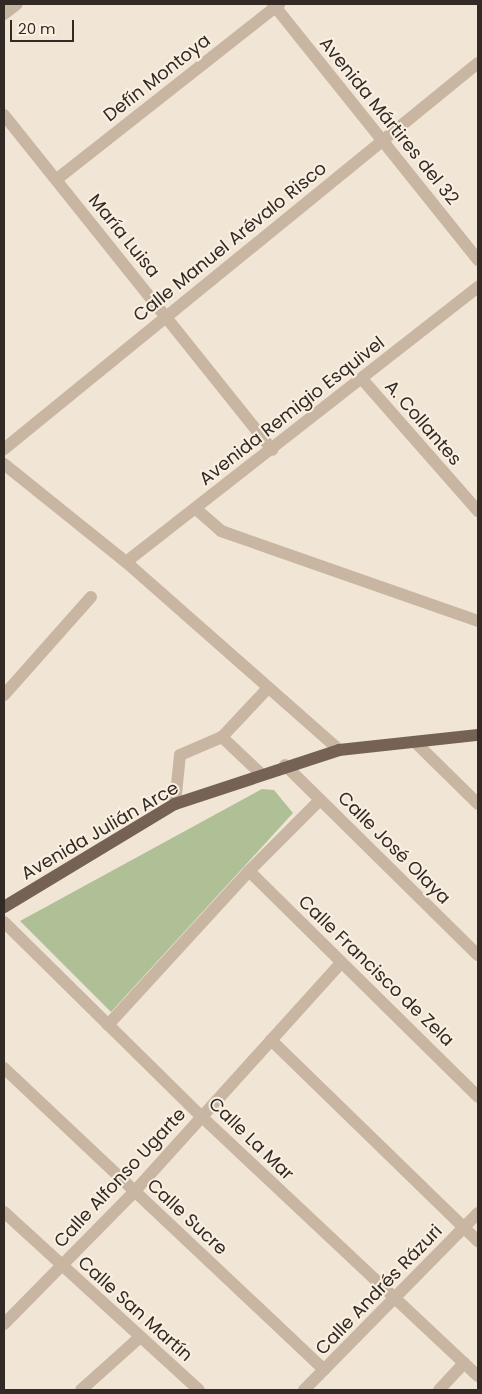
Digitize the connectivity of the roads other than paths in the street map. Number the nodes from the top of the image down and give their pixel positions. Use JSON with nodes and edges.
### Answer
{"nodes":[{"id":1,"x":17,"y":4,"type":"edge"},
{"id":2,"x":276,"y":5,"type":"edge"},
{"id":3,"x":4,"y":14,"type":"edge"},
{"id":4,"x":478,"y":63,"type":"edge"},
{"id":5,"x":4,"y":115,"type":"edge"},
{"id":6,"x":383,"y":140,"type":"junction"},
{"id":7,"x":57,"y":179,"type":"junction"},
{"id":8,"x":478,"y":260,"type":"edge"},
{"id":9,"x":478,"y":287,"type":"edge"},
{"id":10,"x":166,"y":316,"type":"junction"},
{"id":11,"x":362,"y":379,"type":"junction"},
{"id":12,"x":4,"y":449,"type":"edge"},
{"id":13,"x":272,"y":450,"type":"junction"},
{"id":14,"x":4,"y":464,"type":"edge"},
{"id":15,"x":196,"y":508,"type":"junction"},
{"id":16,"x":478,"y":511,"type":"edge"},
{"id":17,"x":126,"y":562,"type":"junction"},
{"id":18,"x":92,"y":597,"type":"dead end"},
{"id":19,"x":478,"y":621,"type":"edge"},
{"id":20,"x":268,"y":688,"type":"junction"},
{"id":21,"x":4,"y":695,"type":"edge"},
{"id":22,"x":478,"y":734,"type":"edge"},
{"id":23,"x":222,"y":736,"type":"junction"},
{"id":24,"x":416,"y":743,"type":"junction"},
{"id":25,"x":339,"y":750,"type":"junction"},
{"id":26,"x":285,"y":765,"type":"junction"},
{"id":27,"x":261,"y":774,"type":"junction"},
{"id":28,"x":320,"y":800,"type":"junction"},
{"id":29,"x":176,"y":804,"type":"junction"},
{"id":30,"x":478,"y":804,"type":"edge"},
{"id":31,"x":249,"y":871,"type":"junction"},
{"id":32,"x":4,"y":907,"type":"edge"},
{"id":33,"x":4,"y":922,"type":"edge"},
{"id":34,"x":478,"y":955,"type":"edge"},
{"id":35,"x":340,"y":964,"type":"junction"},
{"id":36,"x":108,"y":1025,"type":"junction"},
{"id":37,"x":271,"y":1040,"type":"junction"},
{"id":38,"x":4,"y":1068,"type":"edge"},
{"id":39,"x":478,"y":1097,"type":"edge"},
{"id":40,"x":201,"y":1116,"type":"junction"},
{"id":41,"x":134,"y":1192,"type":"junction"},
{"id":42,"x":4,"y":1212,"type":"edge"},
{"id":43,"x":478,"y":1213,"type":"edge"},
{"id":44,"x":464,"y":1228,"type":"junction"},
{"id":45,"x":478,"y":1241,"type":"edge"},
{"id":46,"x":61,"y":1266,"type":"junction"},
{"id":47,"x":394,"y":1299,"type":"junction"},
{"id":48,"x":4,"y":1324,"type":"edge"},
{"id":49,"x":140,"y":1337,"type":"junction"},
{"id":50,"x":464,"y":1363,"type":"junction"},
{"id":51,"x":324,"y":1370,"type":"junction"},
{"id":52,"x":478,"y":1376,"type":"edge"},
{"id":53,"x":81,"y":1390,"type":"edge"},
{"id":54,"x":199,"y":1390,"type":"edge"},
{"id":55,"x":304,"y":1390,"type":"edge"},
{"id":56,"x":440,"y":1390,"type":"edge"}],
"edges":[{"from":1,"to":3,"type":"street"},
{"from":2,"to":6,"type":"street","name":"Avenida Mártires del 32"},
{"from":2,"to":7,"type":"street","name":"Defín Montoya"},
{"from":4,"to":6,"type":"street","name":"Calle Manuel Arévalo Risco"},
{"from":5,"to":7,"type":"street","name":"María Luisa"},
{"from":6,"to":8,"type":"street","name":"Avenida Mártires del 32"},
{"from":6,"to":10,"type":"street","name":"Calle Manuel Arévalo Risco"},
{"from":7,"to":10,"type":"street","name":"María Luisa"},
{"from":9,"to":11,"type":"street","name":"Avenida Remigio Esquivel"},
{"from":10,"to":12,"type":"street","name":"Calle Manuel Arévalo Risco"},
{"from":10,"to":13,"type":"street","name":"María Luisa"},
{"from":11,"to":13,"type":"street","name":"Avenida Remigio Esquivel"},
{"from":11,"to":16,"type":"street","name":"A. Collantes"},
{"from":13,"to":15,"type":"street","name":"Avenida Remigio Esquivel"},
{"from":14,"to":17,"type":"street"},
{"from":15,"to":17,"type":"street","name":"Avenida Remigio Esquivel"},
{"from":15,"to":19,"type":"street"},
{"from":17,"to":20,"type":"street"},
{"from":18,"to":21,"type":"street"},
{"from":20,"to":23,"type":"street"},
{"from":20,"to":25,"type":"street"},
{"from":22,"to":24,"type":"main road","name":"Avenida Julián Arce"},
{"from":23,"to":27,"type":"street"},
{"from":23,"to":29,"type":"street"},
{"from":24,"to":25,"type":"main road","name":"Avenida Julián Arce"},
{"from":24,"to":30,"type":"street"},
{"from":25,"to":26,"type":"main road","name":"Avenida Julián Arce"},
{"from":26,"to":27,"type":"main road","name":"Avenida Julián Arce"},
{"from":26,"to":28,"type":"street","name":"Calle José Olaya"},
{"from":27,"to":29,"type":"main road","name":"Avenida Julián Arce"},
{"from":28,"to":31,"type":"street"},
{"from":28,"to":34,"type":"street","name":"Calle José Olaya"},
{"from":29,"to":32,"type":"main road","name":"Avenida Julián Arce"},
{"from":31,"to":35,"type":"street","name":"Calle Francisco de Zela"},
{"from":31,"to":36,"type":"street"},
{"from":33,"to":36,"type":"street","name":"Calle La Mar"},
{"from":35,"to":37,"type":"street","name":"Calle Alfonso Ugarte"},
{"from":35,"to":39,"type":"street","name":"Calle Francisco de Zela"},
{"from":36,"to":40,"type":"street","name":"Calle La Mar"},
{"from":37,"to":40,"type":"street","name":"Calle Alfonso Ugarte"},
{"from":37,"to":44,"type":"street"},
{"from":38,"to":41,"type":"street","name":"Calle Sucre"},
{"from":40,"to":41,"type":"street","name":"Calle Alfonso Ugarte"},
{"from":40,"to":47,"type":"street","name":"Calle La Mar"},
{"from":41,"to":46,"type":"street","name":"Calle Alfonso Ugarte"},
{"from":41,"to":51,"type":"street","name":"Calle Sucre"},
{"from":42,"to":46,"type":"street","name":"Calle San Martín"},
{"from":43,"to":44,"type":"street","name":"Calle Andrés Rázuri"},
{"from":44,"to":45,"type":"street"},
{"from":44,"to":47,"type":"street","name":"Calle Andrés Rázuri"},
{"from":46,"to":48,"type":"street","name":"Calle Alfonso Ugarte"},
{"from":46,"to":49,"type":"street","name":"Calle San Martín"},
{"from":47,"to":50,"type":"street","name":"Calle La Mar"},
{"from":47,"to":51,"type":"street","name":"Calle Andrés Rázuri"},
{"from":49,"to":53,"type":"street"},
{"from":49,"to":54,"type":"street","name":"Calle San Martín"},
{"from":50,"to":52,"type":"street","name":"Calle La Mar"},
{"from":50,"to":56,"type":"street"},
{"from":51,"to":55,"type":"street","name":"Calle Andrés Rázuri"}]}
